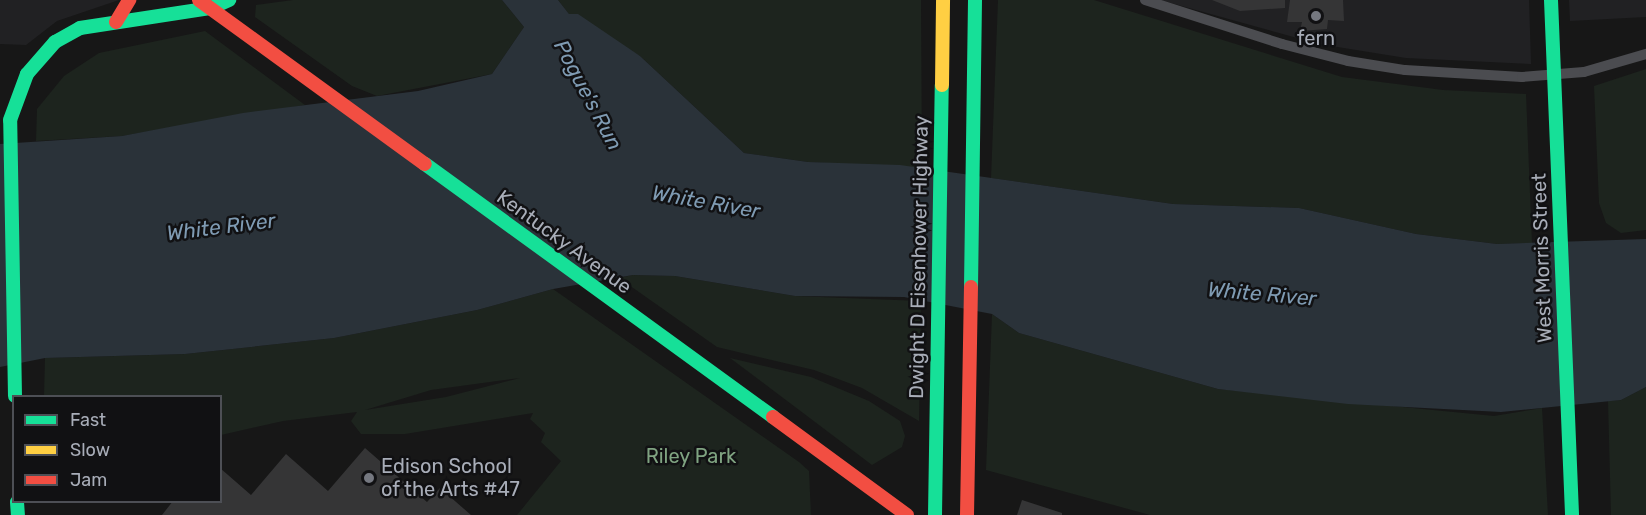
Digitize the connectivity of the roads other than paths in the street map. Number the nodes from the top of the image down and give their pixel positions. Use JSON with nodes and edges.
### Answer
{"nodes":[{"id":1,"x":129,"y":0,"type":"edge"},
{"id":2,"x":199,"y":0,"type":"edge"},
{"id":3,"x":229,"y":0,"type":"edge"},
{"id":4,"x":937,"y":0,"type":"edge"},
{"id":5,"x":943,"y":0,"type":"edge"},
{"id":6,"x":975,"y":0,"type":"edge"},
{"id":7,"x":1145,"y":0,"type":"edge"},
{"id":8,"x":1551,"y":0,"type":"edge"},
{"id":9,"x":210,"y":9,"type":"junction"},
{"id":10,"x":116,"y":22,"type":"junction"},
{"id":11,"x":1646,"y":54,"type":"edge"},
{"id":12,"x":1554,"y":74,"type":"junction"},
{"id":13,"x":941,"y":82,"type":"junction"},
{"id":14,"x":15,"y":395,"type":"edge"},
{"id":15,"x":907,"y":515,"type":"edge"},
{"id":16,"x":935,"y":515,"type":"edge"},
{"id":17,"x":968,"y":515,"type":"edge"},
{"id":18,"x":1572,"y":515,"type":"edge"}],
"edges":[{"from":1,"to":10,"type":"main road"},
{"from":2,"to":9,"type":"main road","name":"Kentucky Avenue"},
{"from":3,"to":9,"type":"main road"},
{"from":4,"to":13,"type":"main road"},
{"from":5,"to":13,"type":"main road","name":"Dwight D Eisenhower Highway"},
{"from":6,"to":17,"type":"main road"},
{"from":7,"to":12,"type":"street"},
{"from":8,"to":12,"type":"main road","name":"West Morris Street"},
{"from":9,"to":10,"type":"main road"},
{"from":9,"to":15,"type":"main road","name":"Kentucky Avenue"},
{"from":10,"to":14,"type":"main road"},
{"from":11,"to":12,"type":"street"},
{"from":12,"to":18,"type":"main road","name":"West Morris Street"},
{"from":13,"to":16,"type":"main road","name":"Dwight D Eisenhower Highway"}]}
